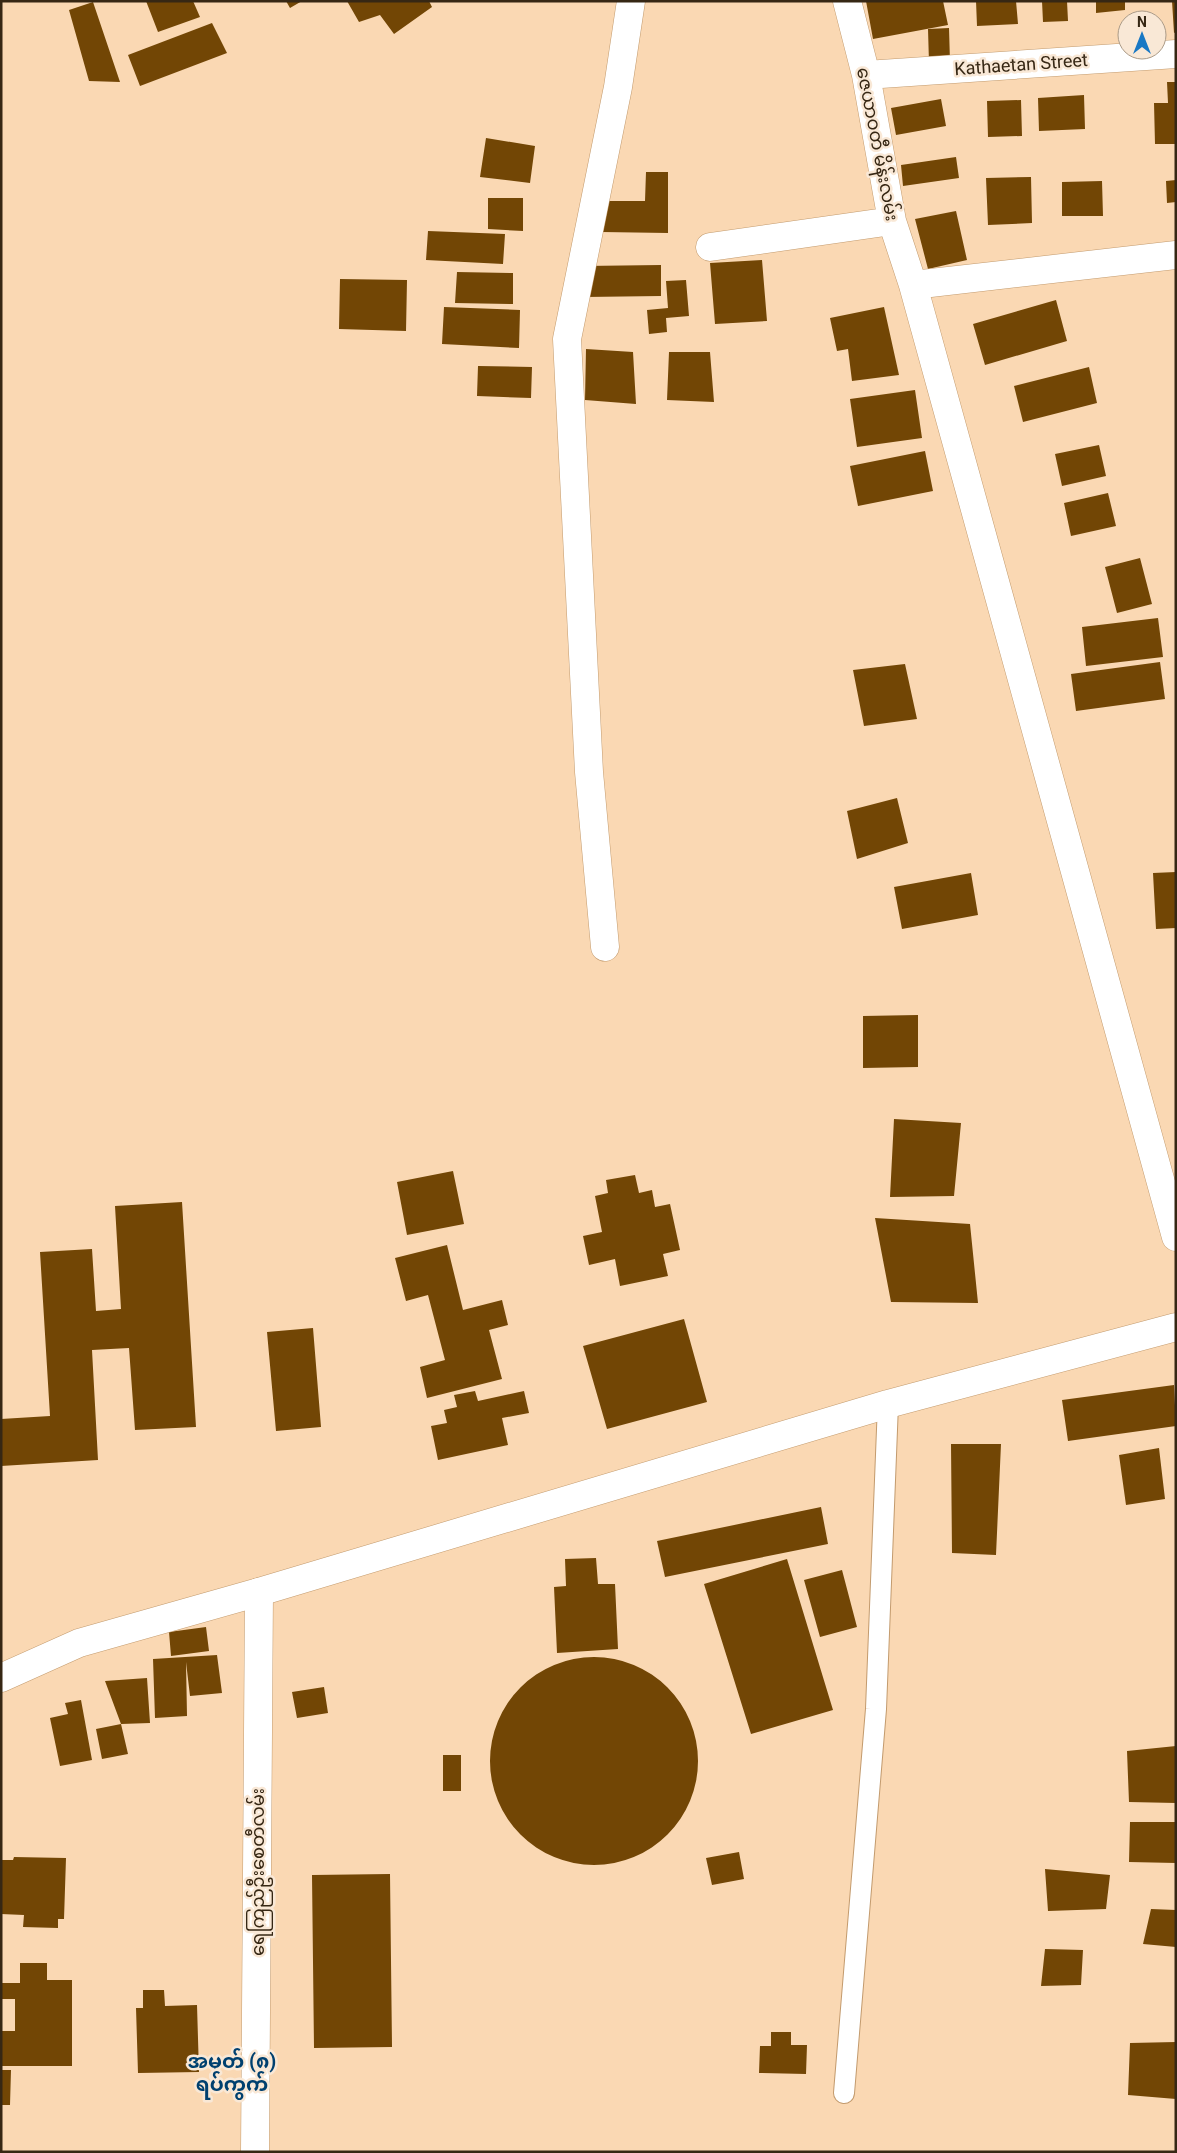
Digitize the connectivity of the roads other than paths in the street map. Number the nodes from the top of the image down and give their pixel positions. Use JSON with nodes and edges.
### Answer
{"nodes":[{"id":1,"x":631,"y":1,"type":"edge"},
{"id":2,"x":847,"y":1,"type":"edge"},
{"id":3,"x":1176,"y":54,"type":"edge"},
{"id":4,"x":866,"y":74,"type":"junction"},
{"id":5,"x":892,"y":221,"type":"junction"},
{"id":6,"x":710,"y":247,"type":"dead end"},
{"id":7,"x":1176,"y":254,"type":"edge"},
{"id":8,"x":913,"y":285,"type":"junction"},
{"id":9,"x":605,"y":946,"type":"dead end"},
{"id":10,"x":1176,"y":1237,"type":"edge"},
{"id":11,"x":1176,"y":1327,"type":"edge"},
{"id":12,"x":888,"y":1404,"type":"junction"},
{"id":13,"x":259,"y":1592,"type":"junction"},
{"id":14,"x":1,"y":1678,"type":"edge"},
{"id":15,"x":844,"y":2093,"type":"dead end"},
{"id":16,"x":255,"y":2152,"type":"edge"}],
"edges":[{"from":1,"to":9,"type":"street"},
{"from":2,"to":4,"type":"street","name":"ဇေယာဝတီ မိန်းလမ်း"},
{"from":3,"to":4,"type":"street","name":"Kathaetan Street"},
{"from":4,"to":5,"type":"street","name":"ဇေယာဝတီ မိန်းလမ်း"},
{"from":5,"to":6,"type":"street"},
{"from":5,"to":8,"type":"street","name":"ဇေယာဝတီ မိန်းလမ်း"},
{"from":7,"to":8,"type":"street"},
{"from":8,"to":10,"type":"street","name":"ဇေယာဝတီ မိန်းလမ်း"},
{"from":11,"to":12,"type":"street"},
{"from":12,"to":13,"type":"street"},
{"from":12,"to":15,"type":"lane"},
{"from":13,"to":14,"type":"street"},
{"from":13,"to":16,"type":"street","name":"ရေကြည်ဦးစေတီလမ်း"}]}
